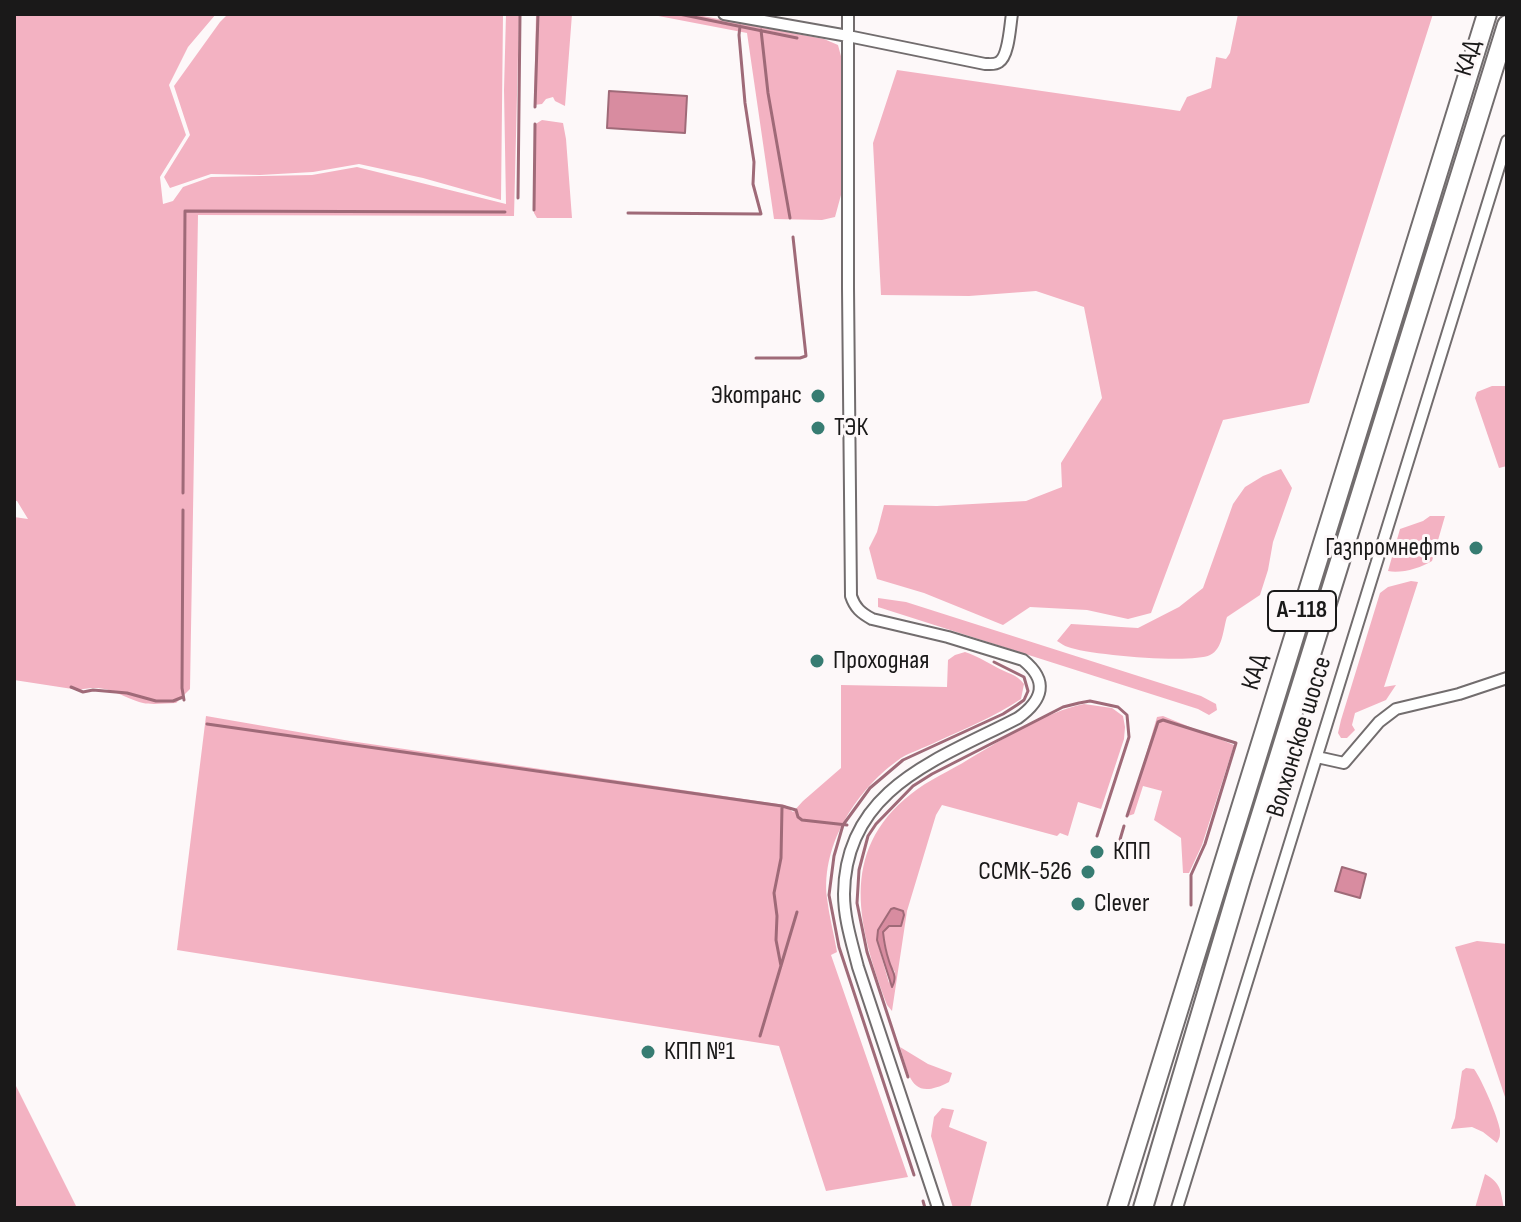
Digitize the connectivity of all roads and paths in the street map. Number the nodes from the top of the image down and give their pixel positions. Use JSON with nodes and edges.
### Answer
{"nodes":[{"id":1,"x":724,"y":14,"type":"edge"},
{"id":2,"x":848,"y":14,"type":"edge"},
{"id":3,"x":1012,"y":14,"type":"edge"},
{"id":4,"x":1487,"y":14,"type":"edge"},
{"id":5,"x":1507,"y":25,"type":"edge"},
{"id":6,"x":848,"y":36,"type":"junction"},
{"id":7,"x":1507,"y":141,"type":"edge"},
{"id":8,"x":1507,"y":678,"type":"edge"},
{"id":9,"x":1317,"y":757,"type":"junction"},
{"id":10,"x":938,"y":1208,"type":"edge"},
{"id":11,"x":1117,"y":1208,"type":"edge"},
{"id":12,"x":1143,"y":1208,"type":"edge"},
{"id":13,"x":1177,"y":1208,"type":"edge"}],
"edges":[{"from":1,"to":6,"type":"street"},
{"from":2,"to":6,"type":"street"},
{"from":3,"to":6,"type":"street"},
{"from":4,"to":11,"type":"highway","name":"КАД","number":"А-118"},
{"from":5,"to":12,"type":"highway","name":"КАД","number":"А-118"},
{"from":6,"to":10,"type":"street"},
{"from":7,"to":9,"type":"street","name":"Волхонское шоссе"},
{"from":8,"to":9,"type":"street"},
{"from":9,"to":13,"type":"street","name":"Волхонское шоссе"}]}
